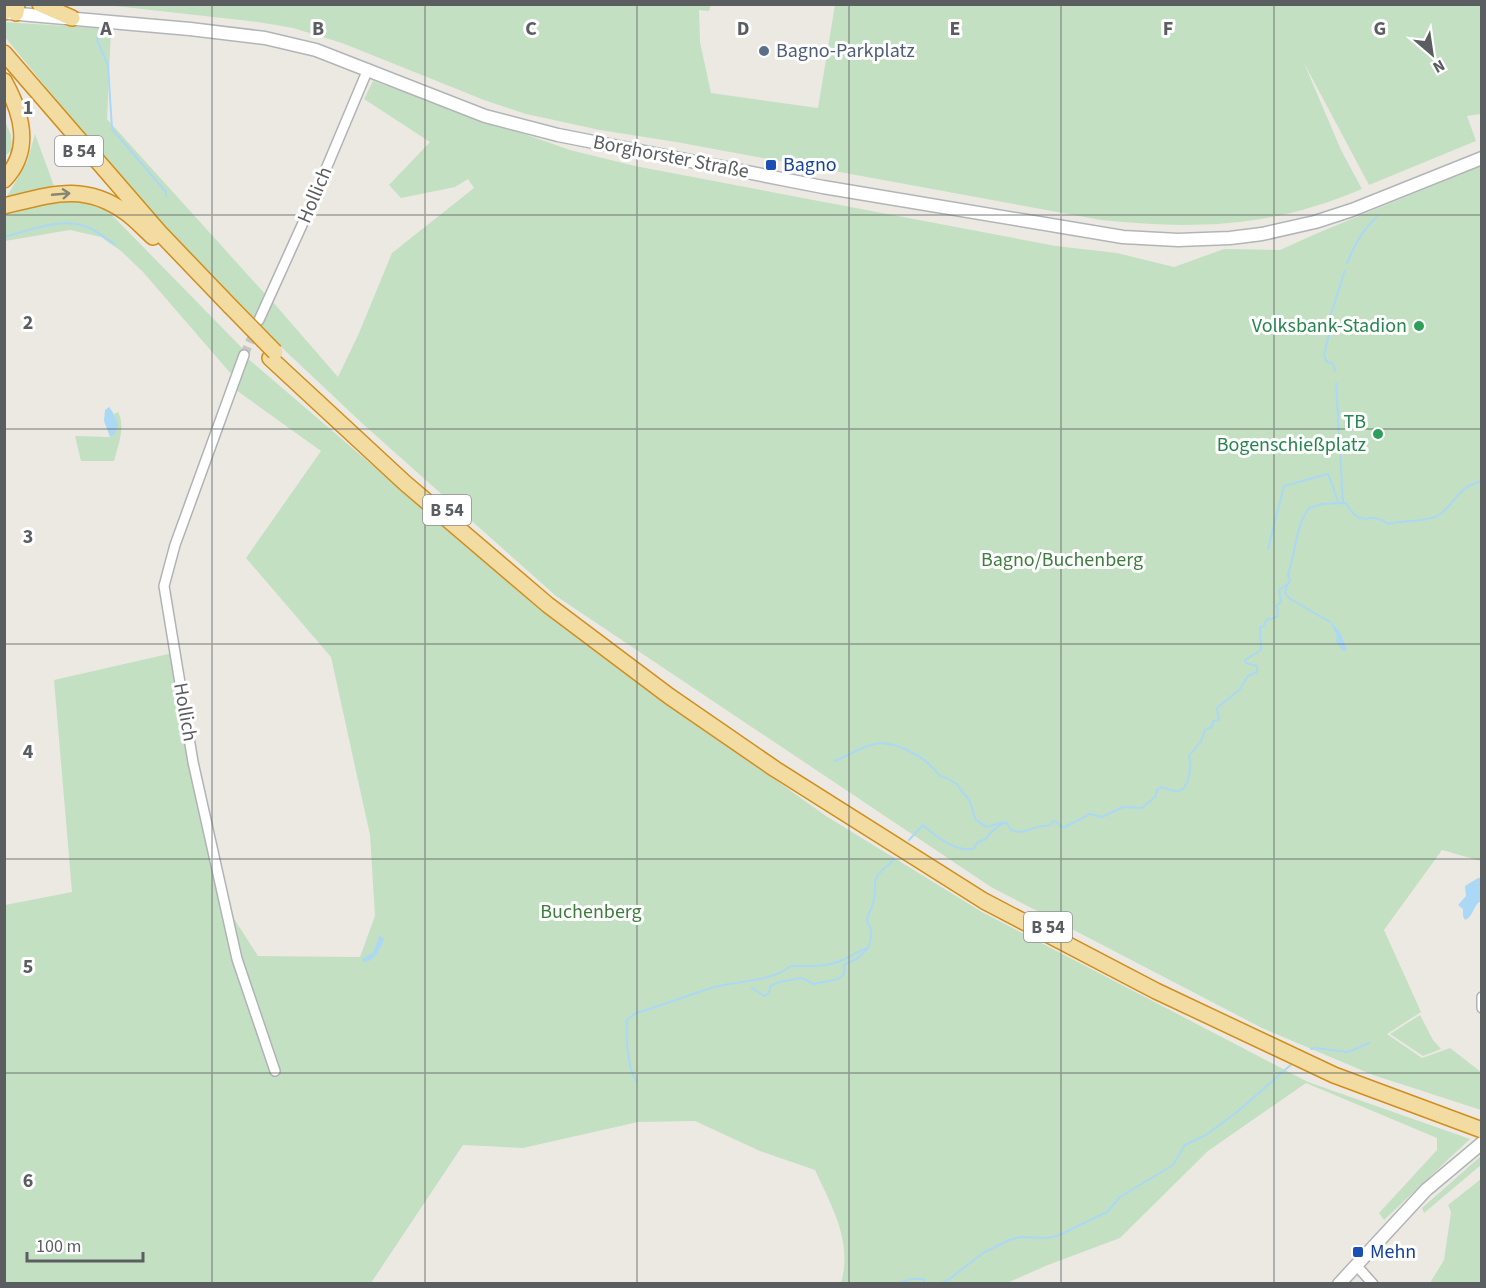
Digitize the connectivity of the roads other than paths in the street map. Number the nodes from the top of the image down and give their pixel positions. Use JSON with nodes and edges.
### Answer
{"nodes":[{"id":1,"x":40,"y":4,"type":"edge"},
{"id":2,"x":9,"y":9,"type":"edge"},
{"id":3,"x":72,"y":18,"type":"junction"},
{"id":4,"x":4,"y":53,"type":"edge"},
{"id":5,"x":4,"y":66,"type":"edge"},
{"id":6,"x":368,"y":69,"type":"junction"},
{"id":7,"x":4,"y":81,"type":"edge"},
{"id":8,"x":1482,"y":158,"type":"edge"},
{"id":9,"x":4,"y":180,"type":"edge"},
{"id":10,"x":4,"y":206,"type":"edge"},
{"id":11,"x":153,"y":237,"type":"junction"},
{"id":12,"x":228,"y":309,"type":"junction"},
{"id":13,"x":259,"y":320,"type":"tunnel mouth"},
{"id":14,"x":244,"y":355,"type":"tunnel mouth"},
{"id":15,"x":273,"y":355,"type":"junction"},
{"id":16,"x":1482,"y":997,"type":"edge"},
{"id":17,"x":1482,"y":1008,"type":"edge"},
{"id":18,"x":275,"y":1071,"type":"dead end"},
{"id":19,"x":1482,"y":1122,"type":"edge"},
{"id":20,"x":1482,"y":1130,"type":"edge"},
{"id":21,"x":1482,"y":1143,"type":"edge"},
{"id":22,"x":1356,"y":1264,"type":"junction"},
{"id":23,"x":1339,"y":1284,"type":"edge"},
{"id":24,"x":1373,"y":1284,"type":"edge"}],
"edges":[{"from":1,"to":3,"type":"highway"},
{"from":2,"to":3,"type":"main road","name":"Borghorster Straße"},
{"from":3,"to":6,"type":"main road","name":"Borghorster Straße"},
{"from":4,"to":12,"type":"highway","number":"B 54"},
{"from":5,"to":11,"type":"highway","number":"B 54"},
{"from":6,"to":8,"type":"main road","name":"Borghorster Straße"},
{"from":6,"to":13,"type":"street","name":"Hollich"},
{"from":7,"to":9,"type":"highway"},
{"from":10,"to":11,"type":"highway","one_way":true},
{"from":11,"to":12,"type":"highway","number":"B 54"},
{"from":12,"to":15,"type":"highway","number":"B 54","bridge":true},
{"from":14,"to":18,"type":"street","name":"Hollich"},
{"from":15,"to":19,"type":"highway","number":"B 54"},
{"from":15,"to":20,"type":"highway","number":"B 54"},
{"from":16,"to":17,"type":"street"},
{"from":21,"to":22,"type":"main road"},
{"from":22,"to":23,"type":"main road"},
{"from":22,"to":24,"type":"street"}]}
